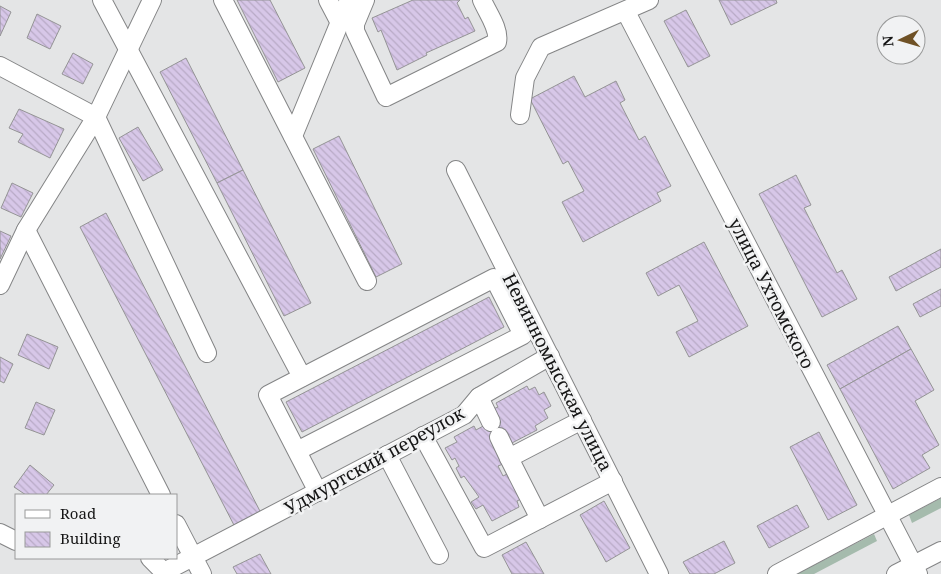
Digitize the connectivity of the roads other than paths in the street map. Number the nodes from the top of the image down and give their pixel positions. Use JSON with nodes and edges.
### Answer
{"nodes":[{"id":1,"x":102,"y":0,"type":"edge"},
{"id":2,"x":152,"y":0,"type":"edge"},
{"id":3,"x":222,"y":0,"type":"edge"},
{"id":4,"x":328,"y":0,"type":"edge"},
{"id":5,"x":349,"y":0,"type":"edge"},
{"id":6,"x":365,"y":0,"type":"edge"},
{"id":7,"x":482,"y":0,"type":"edge"},
{"id":8,"x":649,"y":0,"type":"edge"},
{"id":9,"x":626,"y":12,"type":"junction"},
{"id":10,"x":339,"y":21,"type":"junction"},
{"id":11,"x":129,"y":48,"type":"junction"},
{"id":12,"x":0,"y":66,"type":"edge"},
{"id":13,"x":520,"y":115,"type":"dead end"},
{"id":14,"x":96,"y":117,"type":"junction"},
{"id":15,"x":293,"y":136,"type":"junction"},
{"id":16,"x":456,"y":170,"type":"dead end"},
{"id":17,"x":26,"y":230,"type":"junction"},
{"id":18,"x":2,"y":276,"type":"edge"},
{"id":19,"x":368,"y":281,"type":"dead end"},
{"id":20,"x":207,"y":353,"type":"dead end"},
{"id":21,"x":550,"y":356,"type":"junction"},
{"id":22,"x":302,"y":377,"type":"junction"},
{"id":23,"x":479,"y":398,"type":"junction"},
{"id":24,"x":582,"y":420,"type":"junction"},
{"id":25,"x":424,"y":436,"type":"junction"},
{"id":26,"x":297,"y":451,"type":"junction"},
{"id":27,"x":387,"y":455,"type":"junction"},
{"id":28,"x":509,"y":458,"type":"junction"},
{"id":29,"x":612,"y":482,"type":"junction"},
{"id":30,"x":941,"y":487,"type":"edge"},
{"id":31,"x":318,"y":492,"type":"junction"},
{"id":32,"x":160,"y":494,"type":"edge"},
{"id":33,"x":887,"y":515,"type":"junction"},
{"id":34,"x":540,"y":519,"type":"junction"},
{"id":35,"x":178,"y":528,"type":"edge"},
{"id":36,"x":0,"y":534,"type":"edge"},
{"id":37,"x":15,"y":541,"type":"edge"},
{"id":38,"x":941,"y":551,"type":"edge"},
{"id":39,"x":439,"y":555,"type":"dead end"},
{"id":40,"x":193,"y":558,"type":"junction"},
{"id":41,"x":151,"y":559,"type":"edge"},
{"id":42,"x":916,"y":569,"type":"edge"},
{"id":43,"x":202,"y":574,"type":"edge"},
{"id":44,"x":659,"y":574,"type":"edge"},
{"id":45,"x":777,"y":574,"type":"edge"},
{"id":46,"x":896,"y":574,"type":"edge"}],
"edges":[{"from":1,"to":11,"type":"street"},
{"from":2,"to":11,"type":"street"},
{"from":3,"to":15,"type":"street"},
{"from":4,"to":10,"type":"street"},
{"from":5,"to":10,"type":"street"},
{"from":6,"to":7,"type":"street"},
{"from":8,"to":9,"type":"street"},
{"from":9,"to":13,"type":"street"},
{"from":9,"to":33,"type":"street","name":"улица Ухтомского"},
{"from":10,"to":15,"type":"street"},
{"from":11,"to":14,"type":"street"},
{"from":11,"to":22,"type":"street"},
{"from":12,"to":14,"type":"street"},
{"from":14,"to":17,"type":"street"},
{"from":14,"to":20,"type":"street"},
{"from":15,"to":19,"type":"street"},
{"from":16,"to":21,"type":"street","name":"Невинномысская улица"},
{"from":17,"to":18,"type":"street"},
{"from":17,"to":32,"type":"street"},
{"from":21,"to":23,"type":"street","name":"Удмуртский переулок"},
{"from":21,"to":24,"type":"street","name":"Невинномысская улица"},
{"from":22,"to":26,"type":"street"},
{"from":22,"to":26,"type":"street"},
{"from":23,"to":25,"type":"street","name":"Удмуртский переулок"},
{"from":23,"to":28,"type":"street"},
{"from":24,"to":28,"type":"street"},
{"from":24,"to":29,"type":"street","name":"Невинномысская улица"},
{"from":25,"to":27,"type":"street","name":"Удмуртский переулок"},
{"from":25,"to":34,"type":"street"},
{"from":26,"to":31,"type":"street"},
{"from":27,"to":31,"type":"street","name":"Удмуртский переулок"},
{"from":27,"to":39,"type":"street"},
{"from":28,"to":34,"type":"street"},
{"from":29,"to":34,"type":"street"},
{"from":29,"to":44,"type":"street","name":"Невинномысская улица"},
{"from":30,"to":33,"type":"street"},
{"from":31,"to":40,"type":"street","name":"Удмуртский переулок"},
{"from":33,"to":42,"type":"street","name":"улица Ухтомского"},
{"from":33,"to":45,"type":"street"},
{"from":35,"to":40,"type":"street"},
{"from":36,"to":37,"type":"street"},
{"from":38,"to":42,"type":"street"},
{"from":40,"to":41,"type":"street","name":"Удмуртский переулок"},
{"from":40,"to":43,"type":"street"},
{"from":42,"to":46,"type":"street"}]}
